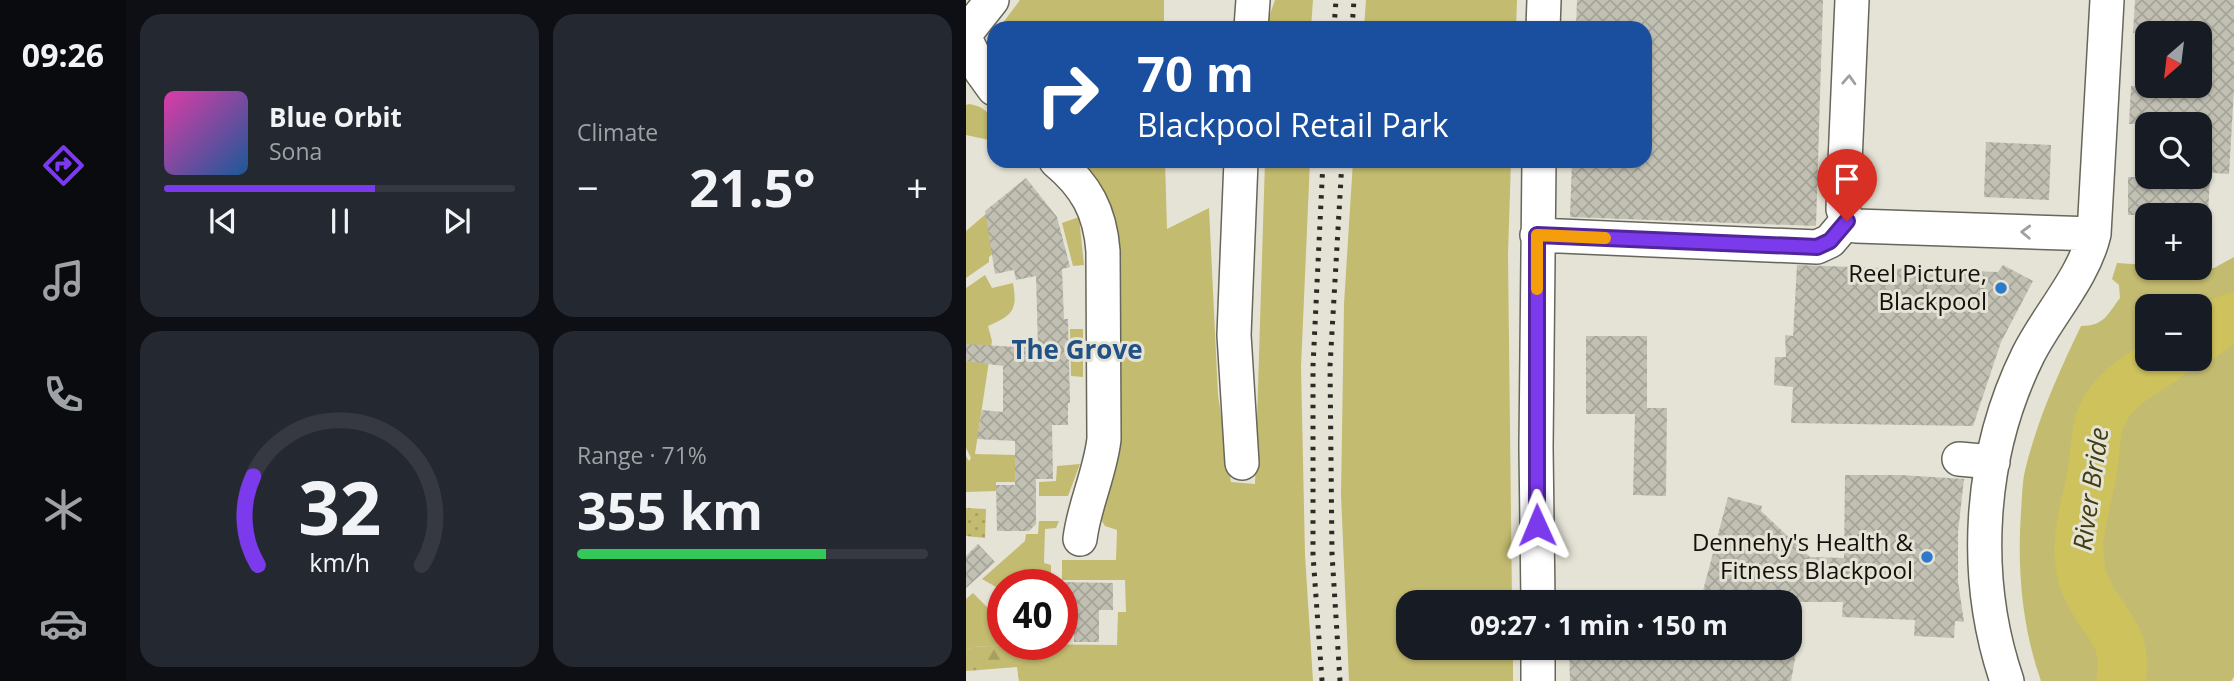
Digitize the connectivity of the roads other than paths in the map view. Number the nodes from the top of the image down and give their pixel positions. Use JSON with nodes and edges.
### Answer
{"nodes":[{"id":1,"x":992,"y":0,"type":"edge"},
{"id":2,"x":1253,"y":0,"type":"edge"},
{"id":3,"x":1544,"y":0,"type":"edge"},
{"id":4,"x":1852,"y":0,"type":"edge"},
{"id":5,"x":2107,"y":0,"type":"edge"},
{"id":6,"x":1252,"y":21,"type":"edge"},
{"id":7,"x":1543,"y":21,"type":"edge"},
{"id":8,"x":966,"y":33,"type":"edge"},
{"id":9,"x":966,"y":40,"type":"edge"},
{"id":10,"x":980,"y":82,"type":"edge"},
{"id":11,"x":1063,"y":168,"type":"edge"},
{"id":12,"x":1241,"y":168,"type":"edge"},
{"id":13,"x":1539,"y":168,"type":"edge"},
{"id":14,"x":1847,"y":221,"type":"junction"},
{"id":15,"x":2094,"y":234,"type":"junction"},
{"id":16,"x":1537,"y":235,"type":"junction"},
{"id":17,"x":1959,"y":459,"type":"dead end"},
{"id":18,"x":1993,"y":462,"type":"junction"},
{"id":19,"x":1242,"y":463,"type":"dead end"},
{"id":20,"x":1080,"y":539,"type":"dead end"},
{"id":21,"x":1538,"y":590,"type":"edge"},
{"id":22,"x":1538,"y":660,"type":"edge"},
{"id":23,"x":1995,"y":665,"type":"edge"},
{"id":24,"x":1538,"y":681,"type":"edge"}],
"edges":[{"from":1,"to":8,"type":"street"},
{"from":2,"to":6,"type":"street"},
{"from":3,"to":7,"type":"street"},
{"from":14,"to":4,"type":"street","one_way":true},
{"from":5,"to":15,"type":"street"},
{"from":9,"to":10,"type":"street"},
{"from":11,"to":20,"type":"street"},
{"from":12,"to":19,"type":"street"},
{"from":13,"to":16,"type":"street"},
{"from":15,"to":14,"type":"street","one_way":true},
{"from":14,"to":16,"type":"street"},
{"from":15,"to":18,"type":"street"},
{"from":16,"to":21,"type":"street"},
{"from":17,"to":18,"type":"street"},
{"from":18,"to":23,"type":"street"},
{"from":22,"to":24,"type":"street"}]}
